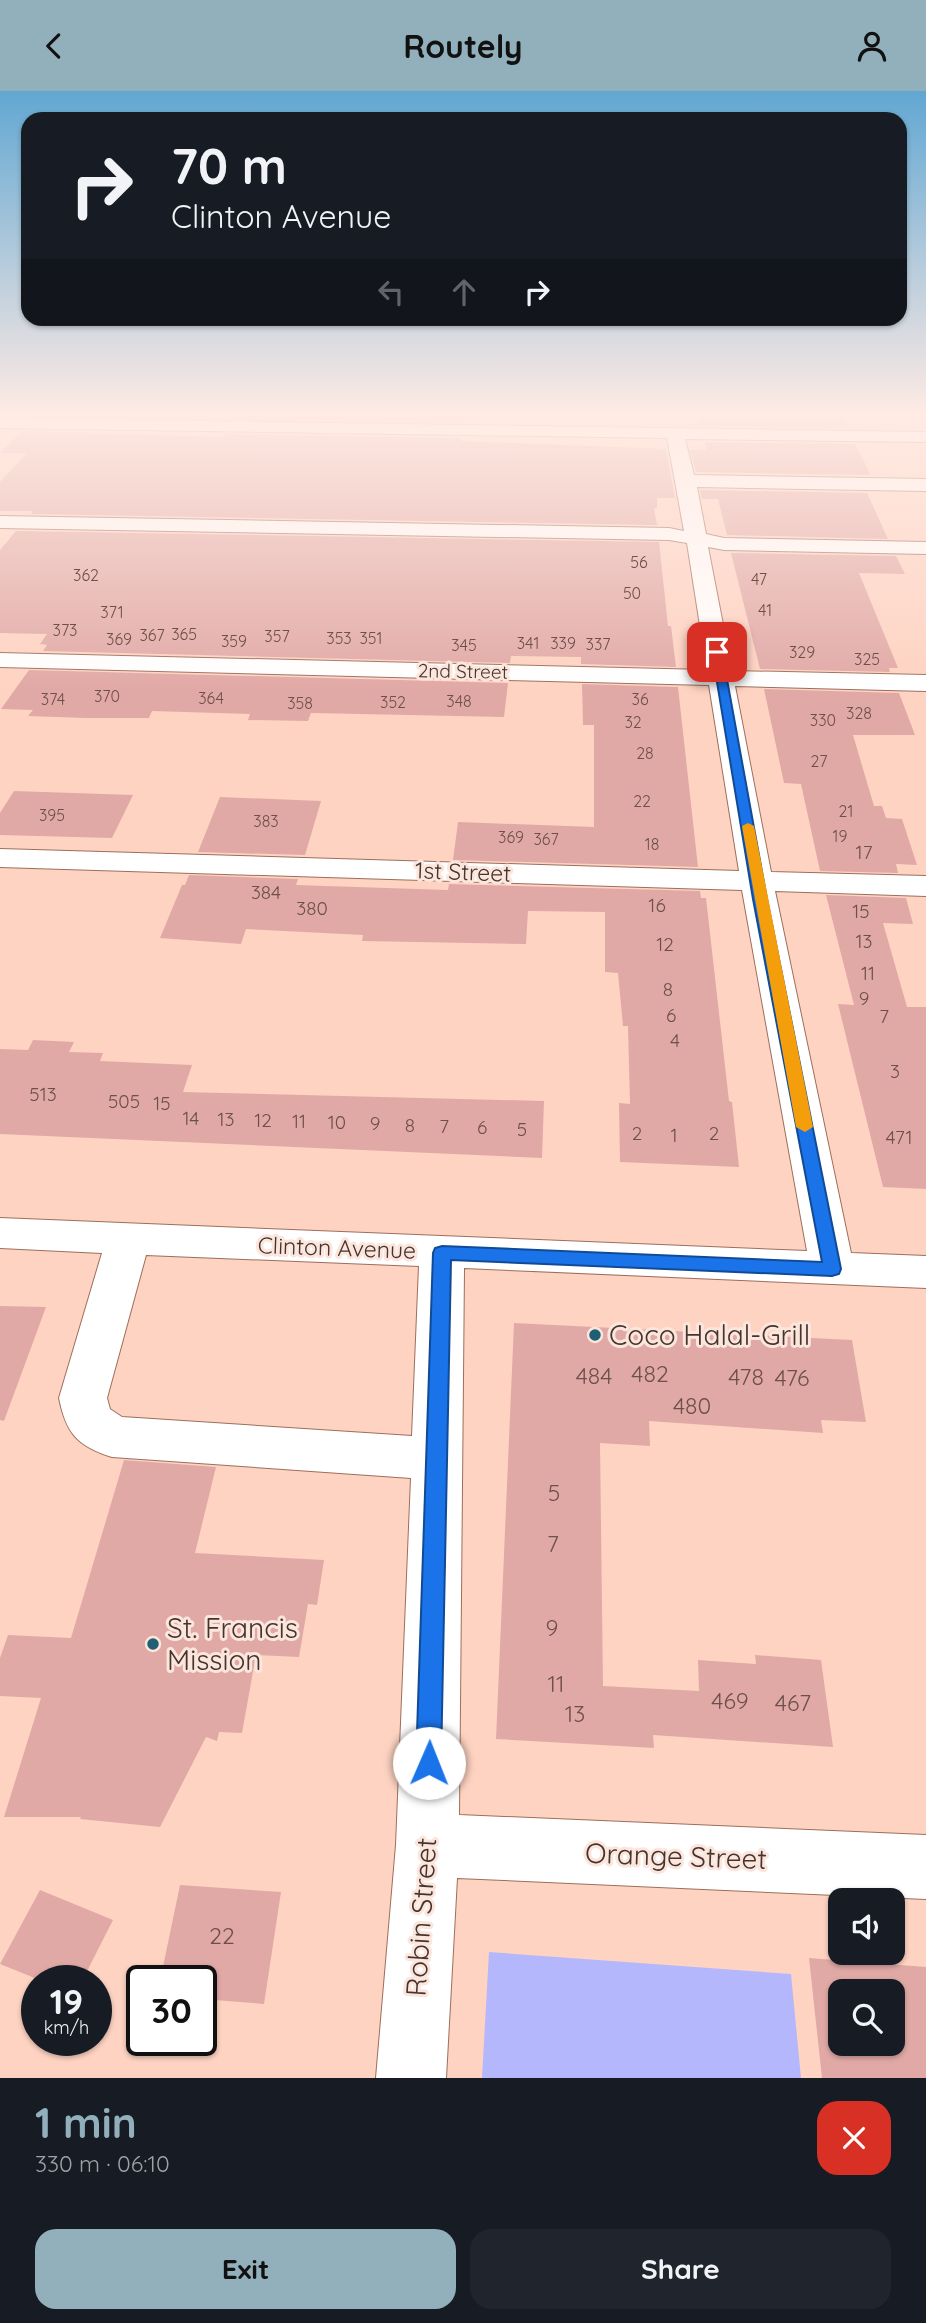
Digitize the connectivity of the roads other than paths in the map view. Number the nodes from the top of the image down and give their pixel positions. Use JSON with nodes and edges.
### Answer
{"nodes":[{"id":1,"x":690,"y":504,"type":"edge"},
{"id":2,"x":0,"y":521,"type":"edge"},
{"id":3,"x":695,"y":537,"type":"junction"},
{"id":4,"x":926,"y":548,"type":"edge"},
{"id":5,"x":0,"y":660,"type":"edge"},
{"id":6,"x":722,"y":677,"type":"junction"},
{"id":7,"x":926,"y":683,"type":"edge"},
{"id":8,"x":0,"y":858,"type":"edge"},
{"id":9,"x":758,"y":881,"type":"junction"},
{"id":10,"x":926,"y":886,"type":"edge"},
{"id":11,"x":0,"y":1233,"type":"edge"},
{"id":12,"x":128,"y":1239,"type":"junction"},
{"id":13,"x":442,"y":1253,"type":"junction"},
{"id":14,"x":832,"y":1269,"type":"junction"},
{"id":15,"x":926,"y":1272,"type":"edge"},
{"id":16,"x":437,"y":1459,"type":"junction"},
{"id":17,"x":427,"y":1845,"type":"junction"},
{"id":18,"x":926,"y":1867,"type":"edge"},
{"id":19,"x":411,"y":2078,"type":"edge"}],
"edges":[{"from":1,"to":3,"type":"street"},
{"from":2,"to":3,"type":"street"},
{"from":3,"to":4,"type":"street"},
{"from":3,"to":6,"type":"street"},
{"from":5,"to":6,"type":"street","name":"2nd Street"},
{"from":6,"to":7,"type":"street","name":"2nd Street"},
{"from":6,"to":9,"type":"street"},
{"from":8,"to":9,"type":"street","name":"1st Street"},
{"from":9,"to":10,"type":"street","name":"1st Street"},
{"from":9,"to":14,"type":"street"},
{"from":11,"to":12,"type":"street","name":"Clinton Avenue"},
{"from":12,"to":13,"type":"street","name":"Clinton Avenue"},
{"from":12,"to":16,"type":"street"},
{"from":13,"to":14,"type":"street","name":"Clinton Avenue"},
{"from":13,"to":16,"type":"street","name":"Robin Street"},
{"from":14,"to":15,"type":"street","name":"Clinton Avenue"},
{"from":16,"to":17,"type":"street","name":"Robin Street"},
{"from":17,"to":18,"type":"street","name":"Orange Street"},
{"from":17,"to":19,"type":"street","name":"Robin Street"}]}
